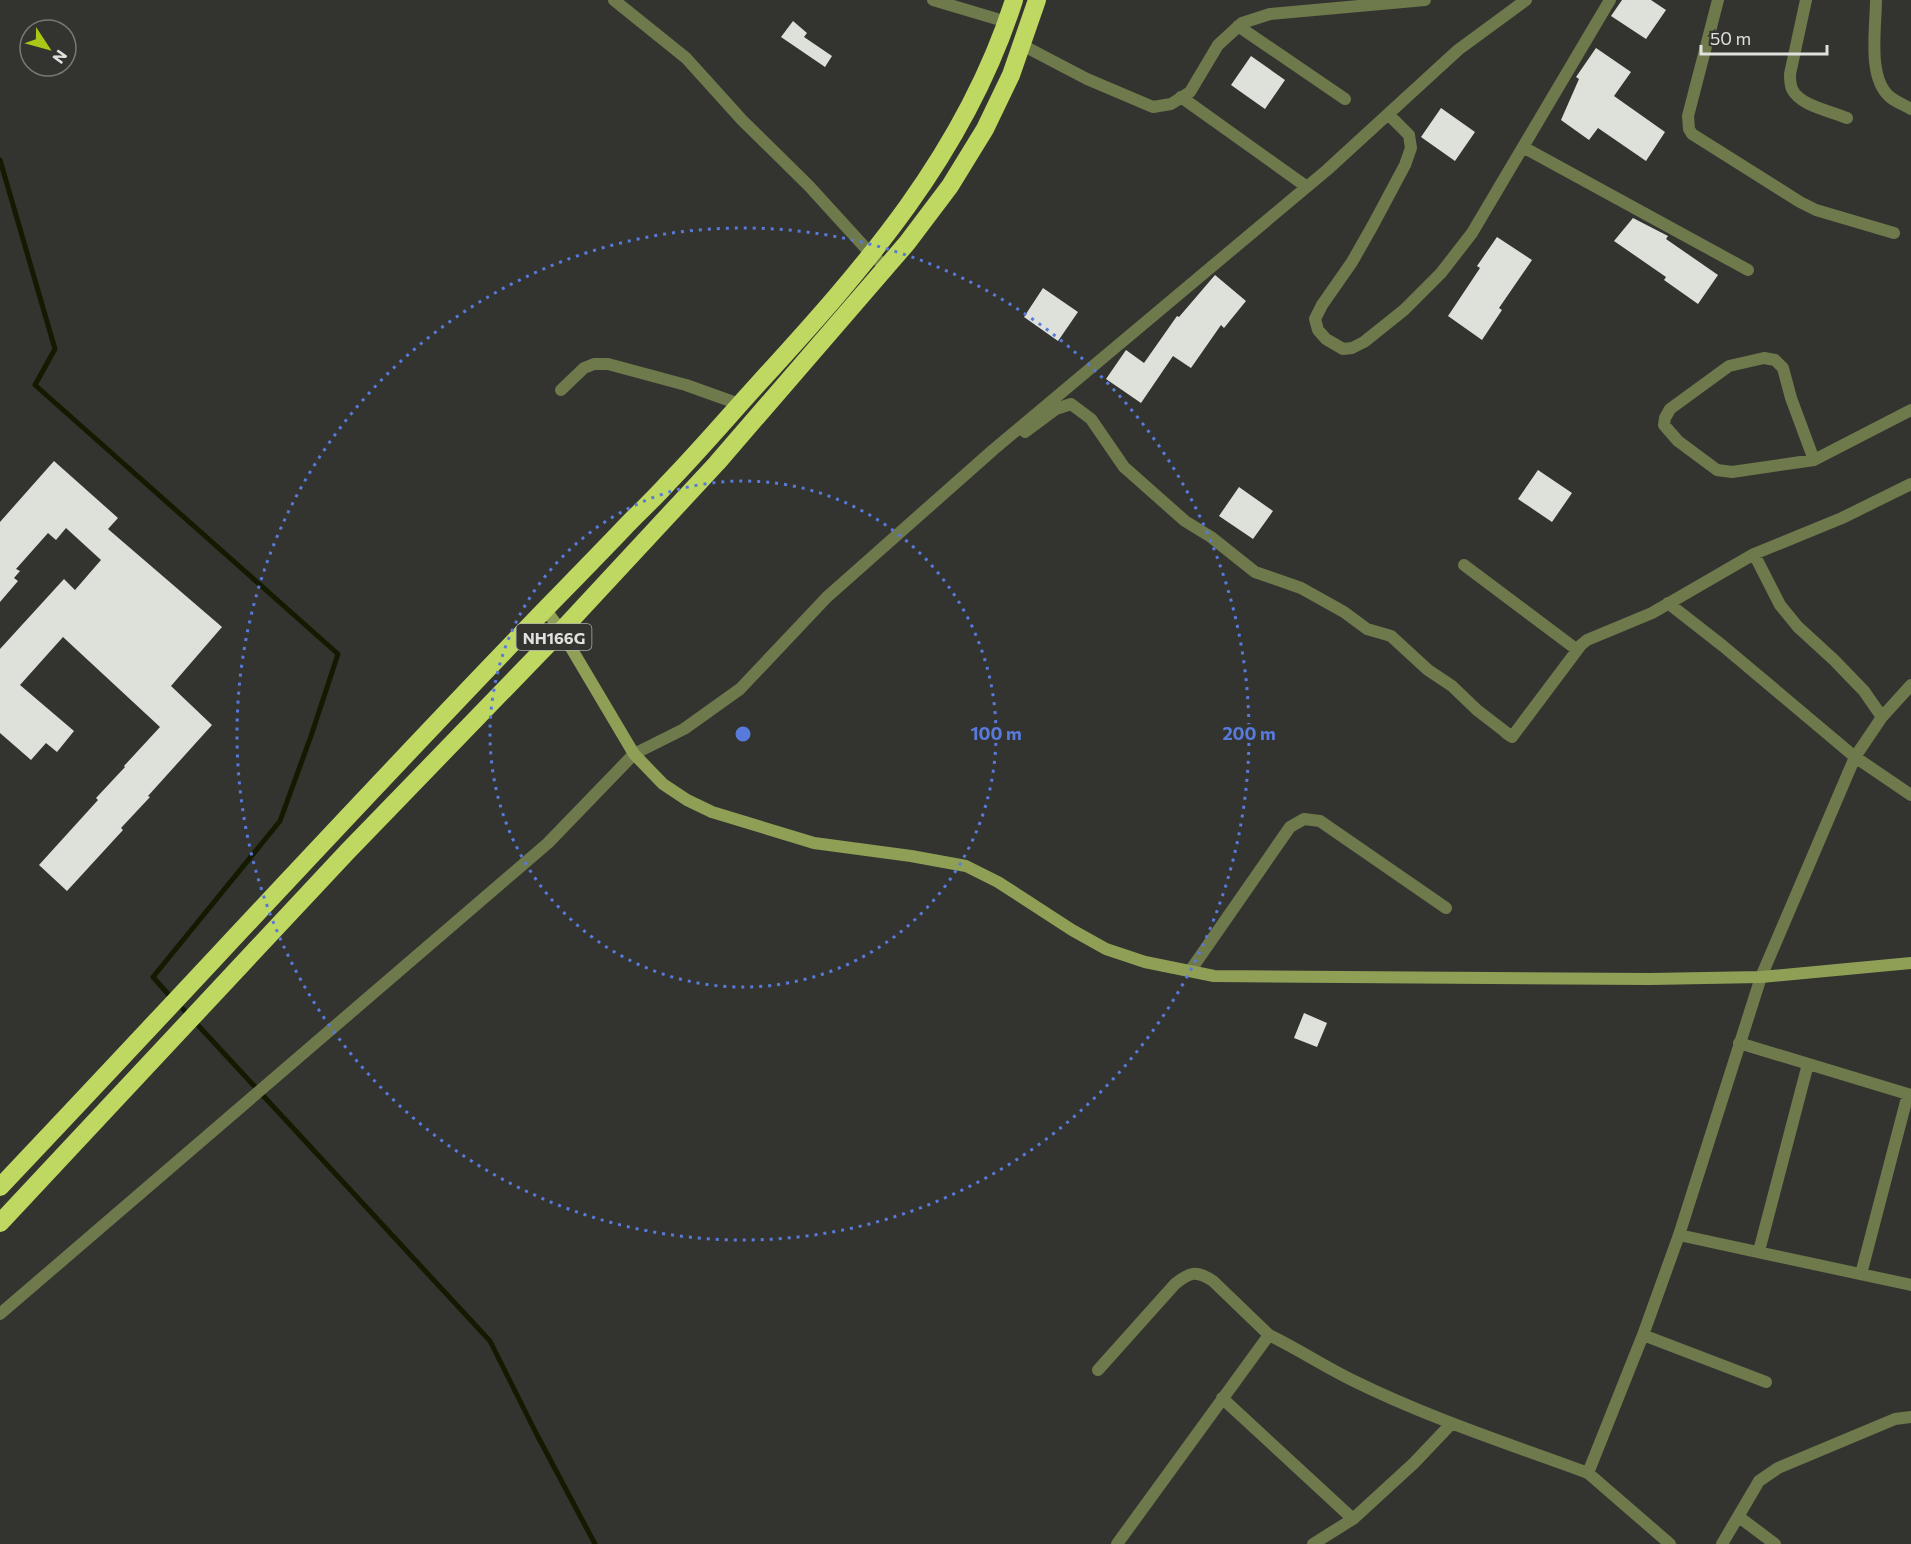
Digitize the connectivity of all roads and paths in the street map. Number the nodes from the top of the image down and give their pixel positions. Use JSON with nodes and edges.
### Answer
{"nodes":[{"id":1,"x":614,"y":0,"type":"edge"},
{"id":2,"x":933,"y":0,"type":"edge"},
{"id":3,"x":1014,"y":0,"type":"edge"},
{"id":4,"x":1037,"y":0,"type":"edge"},
{"id":5,"x":1425,"y":0,"type":"edge"},
{"id":6,"x":1526,"y":0,"type":"edge"},
{"id":7,"x":1610,"y":0,"type":"edge"},
{"id":8,"x":1718,"y":0,"type":"edge"},
{"id":9,"x":1806,"y":0,"type":"edge"},
{"id":10,"x":1876,"y":0,"type":"edge"},
{"id":11,"x":1007,"y":22,"type":"junction"},
{"id":12,"x":1238,"y":27,"type":"junction"},
{"id":13,"x":1022,"y":45,"type":"junction"},
{"id":14,"x":1181,"y":97,"type":"junction"},
{"id":15,"x":1345,"y":99,"type":"dead end"},
{"id":16,"x":1911,"y":109,"type":"edge"},
{"id":17,"x":1388,"y":114,"type":"junction"},
{"id":18,"x":1847,"y":118,"type":"dead end"},
{"id":19,"x":1523,"y":147,"type":"junction"},
{"id":20,"x":1307,"y":187,"type":"junction"},
{"id":21,"x":1894,"y":233,"type":"dead end"},
{"id":22,"x":871,"y":254,"type":"junction"},
{"id":23,"x":886,"y":267,"type":"junction"},
{"id":24,"x":1748,"y":270,"type":"dead end"},
{"id":25,"x":561,"y":390,"type":"dead end"},
{"id":26,"x":740,"y":405,"type":"junction"},
{"id":27,"x":1911,"y":410,"type":"edge"},
{"id":28,"x":993,"y":450,"type":"junction"},
{"id":29,"x":1814,"y":460,"type":"junction"},
{"id":30,"x":1911,"y":484,"type":"edge"},
{"id":31,"x":1755,"y":554,"type":"junction"},
{"id":32,"x":1464,"y":565,"type":"dead end"},
{"id":33,"x":1668,"y":603,"type":"junction"},
{"id":34,"x":546,"y":610,"type":"junction"},
{"id":35,"x":561,"y":631,"type":"junction"},
{"id":36,"x":1576,"y":649,"type":"junction"},
{"id":37,"x":1911,"y":685,"type":"edge"},
{"id":38,"x":1882,"y":717,"type":"junction"},
{"id":39,"x":634,"y":754,"type":"junction"},
{"id":40,"x":1855,"y":757,"type":"junction"},
{"id":41,"x":1911,"y":795,"type":"edge"},
{"id":42,"x":1446,"y":908,"type":"dead end"},
{"id":43,"x":1911,"y":963,"type":"edge"},
{"id":44,"x":1190,"y":971,"type":"junction"},
{"id":45,"x":1761,"y":977,"type":"junction"},
{"id":46,"x":1739,"y":1043,"type":"junction"},
{"id":47,"x":1808,"y":1064,"type":"junction"},
{"id":48,"x":1909,"y":1094,"type":"edge"},
{"id":49,"x":0,"y":1187,"type":"edge"},
{"id":50,"x":0,"y":1223,"type":"edge"},
{"id":51,"x":1679,"y":1235,"type":"junction"},
{"id":52,"x":1759,"y":1251,"type":"junction"},
{"id":53,"x":1861,"y":1274,"type":"junction"},
{"id":54,"x":1911,"y":1285,"type":"edge"},
{"id":55,"x":0,"y":1314,"type":"edge"},
{"id":56,"x":1269,"y":1335,"type":"junction"},
{"id":57,"x":1643,"y":1335,"type":"junction"},
{"id":58,"x":1098,"y":1370,"type":"dead end"},
{"id":59,"x":1766,"y":1382,"type":"dead end"},
{"id":60,"x":1222,"y":1398,"type":"junction"},
{"id":61,"x":1911,"y":1417,"type":"edge"},
{"id":62,"x":1452,"y":1424,"type":"junction"},
{"id":63,"x":1588,"y":1473,"type":"junction"},
{"id":64,"x":1739,"y":1517,"type":"junction"},
{"id":65,"x":1353,"y":1519,"type":"junction"},
{"id":66,"x":1117,"y":1544,"type":"edge"},
{"id":67,"x":1314,"y":1544,"type":"edge"},
{"id":68,"x":1670,"y":1544,"type":"edge"},
{"id":69,"x":1722,"y":1544,"type":"edge"},
{"id":70,"x":1775,"y":1544,"type":"edge"}],
"edges":[{"from":1,"to":22,"type":"street"},
{"from":2,"to":11,"type":"street"},
{"from":3,"to":11,"type":"highway","number":"NH166G"},
{"from":4,"to":13,"type":"highway","number":"NH166G"},
{"from":5,"to":12,"type":"street"},
{"from":6,"to":17,"type":"street"},
{"from":7,"to":19,"type":"street"},
{"from":8,"to":21,"type":"street"},
{"from":9,"to":18,"type":"street"},
{"from":10,"to":16,"type":"street"},
{"from":11,"to":22,"type":"highway","number":"NH166G"},
{"from":12,"to":14,"type":"street"},
{"from":12,"to":15,"type":"street"},
{"from":13,"to":14,"type":"street"},
{"from":13,"to":23,"type":"highway","number":"NH166G"},
{"from":14,"to":20,"type":"street"},
{"from":17,"to":19,"type":"street"},
{"from":17,"to":20,"type":"street"},
{"from":19,"to":24,"type":"street"},
{"from":20,"to":28,"type":"street"},
{"from":22,"to":23,"type":"street"},
{"from":22,"to":26,"type":"highway","number":"NH166G"},
{"from":23,"to":35,"type":"highway","number":"NH166G"},
{"from":25,"to":26,"type":"street"},
{"from":26,"to":34,"type":"highway","number":"NH166G"},
{"from":27,"to":29,"type":"street"},
{"from":28,"to":36,"type":"street"},
{"from":28,"to":39,"type":"street"},
{"from":29,"to":29,"type":"street"},
{"from":30,"to":31,"type":"street"},
{"from":31,"to":33,"type":"street"},
{"from":31,"to":38,"type":"street"},
{"from":32,"to":36,"type":"street"},
{"from":33,"to":36,"type":"street"},
{"from":33,"to":40,"type":"street"},
{"from":34,"to":35,"type":"street"},
{"from":34,"to":49,"type":"highway","number":"NH166G"},
{"from":35,"to":39,"type":"street"},
{"from":35,"to":50,"type":"highway","number":"NH166G"},
{"from":37,"to":38,"type":"street"},
{"from":38,"to":40,"type":"street"},
{"from":39,"to":44,"type":"street"},
{"from":39,"to":55,"type":"street"},
{"from":40,"to":41,"type":"street"},
{"from":40,"to":45,"type":"street"},
{"from":42,"to":44,"type":"street"},
{"from":43,"to":45,"type":"street"},
{"from":44,"to":45,"type":"street"},
{"from":45,"to":46,"type":"street"},
{"from":46,"to":47,"type":"street"},
{"from":46,"to":51,"type":"street"},
{"from":47,"to":48,"type":"street"},
{"from":47,"to":52,"type":"street"},
{"from":48,"to":53,"type":"street"},
{"from":51,"to":52,"type":"street"},
{"from":51,"to":57,"type":"street"},
{"from":52,"to":53,"type":"street"},
{"from":53,"to":54,"type":"street"},
{"from":56,"to":58,"type":"street"},
{"from":56,"to":60,"type":"street"},
{"from":56,"to":62,"type":"street"},
{"from":57,"to":59,"type":"street"},
{"from":57,"to":63,"type":"street"},
{"from":60,"to":65,"type":"street"},
{"from":60,"to":66,"type":"street"},
{"from":61,"to":64,"type":"street"},
{"from":62,"to":63,"type":"street"},
{"from":62,"to":65,"type":"street"},
{"from":63,"to":68,"type":"street"},
{"from":64,"to":69,"type":"street"},
{"from":64,"to":70,"type":"street"},
{"from":65,"to":67,"type":"street"}]}
